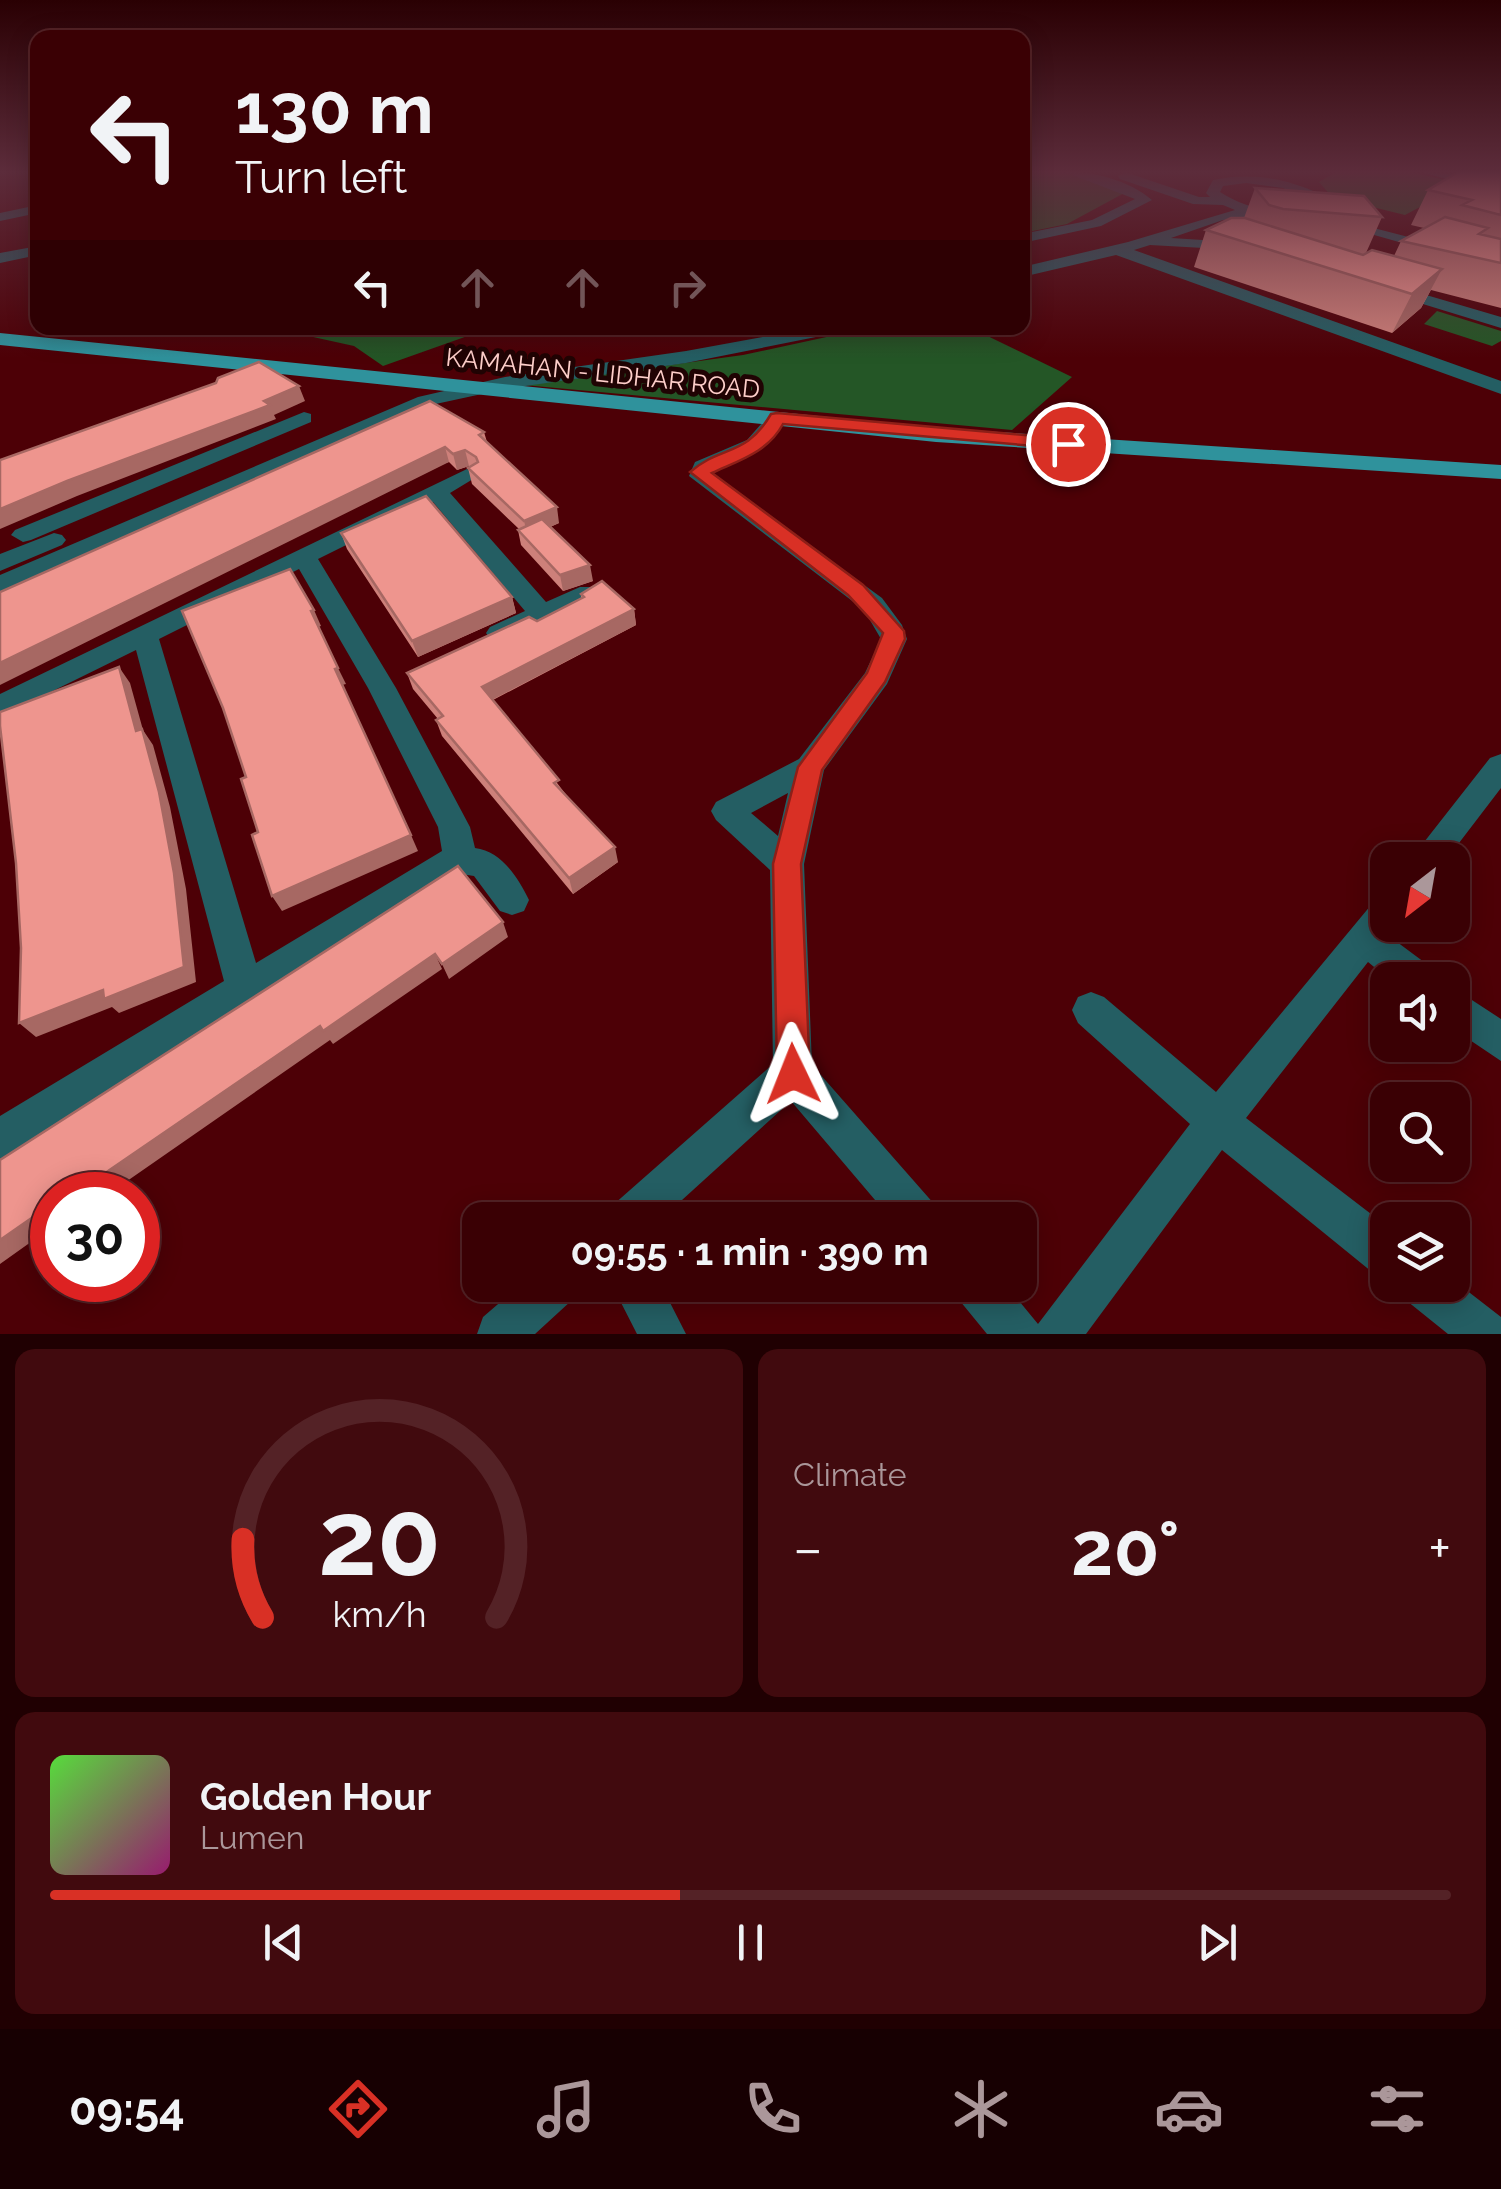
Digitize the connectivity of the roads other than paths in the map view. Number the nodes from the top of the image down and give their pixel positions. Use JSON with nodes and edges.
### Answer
{"nodes":[{"id":1,"x":1139,"y":233,"type":"edge"},
{"id":2,"x":1172,"y":233,"type":"edge"},
{"id":3,"x":1378,"y":233,"type":"edge"},
{"id":4,"x":1391,"y":233,"type":"edge"},
{"id":5,"x":1150,"y":241,"type":"junction"},
{"id":6,"x":1413,"y":244,"type":"junction"},
{"id":7,"x":1252,"y":249,"type":"edge"},
{"id":8,"x":1115,"y":250,"type":"junction"},
{"id":9,"x":30,"y":252,"type":"edge"},
{"id":10,"x":0,"y":258,"type":"edge"},
{"id":11,"x":1030,"y":260,"type":"edge"},
{"id":12,"x":1501,"y":263,"type":"edge"},
{"id":13,"x":1030,"y":270,"type":"edge"},
{"id":14,"x":1378,"y":285,"type":"edge"},
{"id":15,"x":1501,"y":323,"type":"edge"},
{"id":16,"x":749,"y":335,"type":"edge"},
{"id":17,"x":800,"y":335,"type":"edge"},
{"id":18,"x":0,"y":339,"type":"edge"},
{"id":19,"x":1501,"y":388,"type":"edge"},
{"id":20,"x":304,"y":418,"type":"dead end"},
{"id":21,"x":777,"y":418,"type":"junction"},
{"id":22,"x":400,"y":421,"type":"edge"},
{"id":23,"x":1501,"y":472,"type":"edge"},
{"id":24,"x":466,"y":476,"type":"edge"},
{"id":25,"x":436,"y":491,"type":"junction"},
{"id":26,"x":0,"y":545,"type":"edge"},
{"id":27,"x":304,"y":556,"type":"junction"},
{"id":28,"x":0,"y":563,"type":"edge"},
{"id":29,"x":0,"y":584,"type":"edge"},
{"id":30,"x":590,"y":593,"type":"edge"},
{"id":31,"x":0,"y":598,"type":"edge"},
{"id":32,"x":541,"y":613,"type":"junction"},
{"id":33,"x":146,"y":636,"type":"junction"},
{"id":34,"x":470,"y":646,"type":"edge"},
{"id":35,"x":0,"y":706,"type":"edge"},
{"id":36,"x":1501,"y":766,"type":"edge"},
{"id":37,"x":810,"y":767,"type":"junction"},
{"id":38,"x":1441,"y":842,"type":"edge"},
{"id":39,"x":456,"y":859,"type":"junction"},
{"id":40,"x":787,"y":864,"type":"junction"},
{"id":41,"x":512,"y":900,"type":"dead end"},
{"id":42,"x":1370,"y":931,"type":"edge"},
{"id":43,"x":1390,"y":942,"type":"edge"},
{"id":44,"x":1405,"y":962,"type":"edge"},
{"id":45,"x":245,"y":989,"type":"junction"},
{"id":46,"x":1091,"y":1010,"type":"dead end"},
{"id":47,"x":1470,"y":1019,"type":"edge"},
{"id":48,"x":1501,"y":1042,"type":"edge"},
{"id":49,"x":793,"y":1074,"type":"junction"},
{"id":50,"x":1218,"y":1121,"type":"junction"},
{"id":51,"x":0,"y":1139,"type":"edge"},
{"id":52,"x":648,"y":1202,"type":"edge"},
{"id":53,"x":904,"y":1202,"type":"edge"},
{"id":54,"x":1370,"y":1242,"type":"edge"},
{"id":55,"x":536,"y":1302,"type":"edge"},
{"id":56,"x":645,"y":1302,"type":"edge"},
{"id":57,"x":991,"y":1302,"type":"edge"},
{"id":58,"x":1445,"y":1302,"type":"edge"},
{"id":59,"x":500,"y":1334,"type":"edge"},
{"id":60,"x":663,"y":1334,"type":"edge"},
{"id":61,"x":1018,"y":1334,"type":"edge"},
{"id":62,"x":1058,"y":1334,"type":"edge"},
{"id":63,"x":1485,"y":1334,"type":"edge"}],
"edges":[{"from":1,"to":11,"type":"street"},
{"from":2,"to":5,"type":"street"},
{"from":3,"to":6,"type":"street"},
{"from":4,"to":6,"type":"street"},
{"from":5,"to":7,"type":"street"},
{"from":5,"to":8,"type":"street"},
{"from":6,"to":12,"type":"street"},
{"from":8,"to":13,"type":"street"},
{"from":8,"to":19,"type":"street"},
{"from":9,"to":10,"type":"street"},
{"from":14,"to":15,"type":"street"},
{"from":16,"to":28,"type":"street"},
{"from":17,"to":29,"type":"street"},
{"from":18,"to":21,"type":"main road","name":"KAMAHAN - LIDHAR ROAD"},
{"from":20,"to":26,"type":"street"},
{"from":21,"to":23,"type":"main road","name":"KAMAHAN - LIDHAR ROAD"},
{"from":21,"to":37,"type":"street"},
{"from":22,"to":31,"type":"street"},
{"from":24,"to":25,"type":"street"},
{"from":25,"to":27,"type":"street"},
{"from":25,"to":32,"type":"street"},
{"from":27,"to":33,"type":"street"},
{"from":27,"to":39,"type":"street"},
{"from":30,"to":32,"type":"street"},
{"from":32,"to":34,"type":"street"},
{"from":33,"to":35,"type":"street"},
{"from":33,"to":45,"type":"street"},
{"from":36,"to":38,"type":"street"},
{"from":37,"to":40,"type":"street"},
{"from":37,"to":40,"type":"street"},
{"from":39,"to":41,"type":"street"},
{"from":39,"to":45,"type":"street"},
{"from":40,"to":49,"type":"street"},
{"from":42,"to":50,"type":"street"},
{"from":43,"to":44,"type":"street"},
{"from":45,"to":51,"type":"street"},
{"from":46,"to":50,"type":"street"},
{"from":47,"to":48,"type":"street"},
{"from":49,"to":52,"type":"street"},
{"from":49,"to":53,"type":"street"},
{"from":50,"to":54,"type":"street"},
{"from":50,"to":62,"type":"street"},
{"from":55,"to":59,"type":"street"},
{"from":56,"to":60,"type":"street"},
{"from":57,"to":61,"type":"street"},
{"from":58,"to":63,"type":"street"}]}
